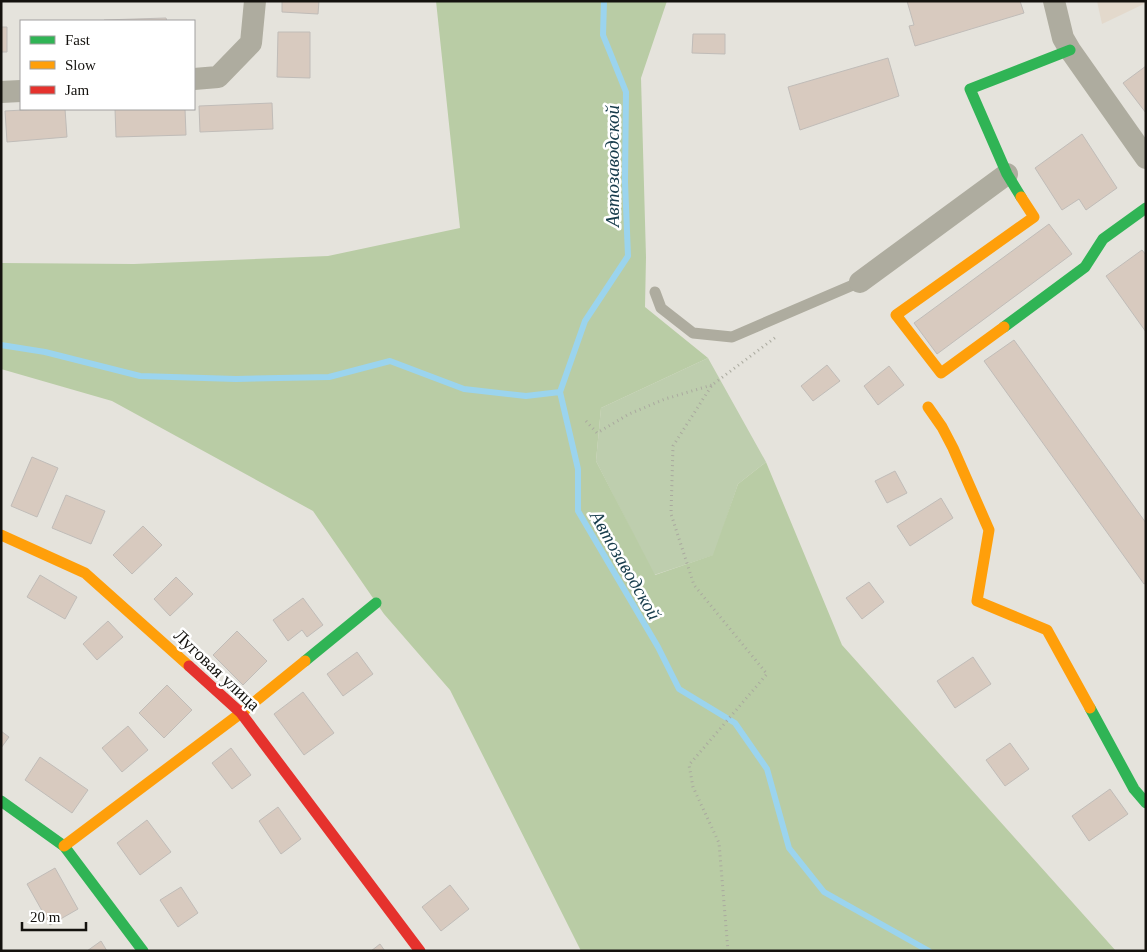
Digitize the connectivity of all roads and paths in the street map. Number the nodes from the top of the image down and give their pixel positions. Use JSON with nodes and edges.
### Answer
{"nodes":[{"id":1,"x":255,"y":1,"type":"edge"},
{"id":2,"x":1054,"y":1,"type":"edge"},
{"id":3,"x":1070,"y":50,"type":"junction"},
{"id":4,"x":195,"y":79,"type":"edge"},
{"id":5,"x":20,"y":91,"type":"edge"},
{"id":6,"x":1,"y":92,"type":"edge"},
{"id":7,"x":1146,"y":158,"type":"edge"},
{"id":8,"x":1007,"y":174,"type":"junction"},
{"id":9,"x":1146,"y":208,"type":"edge"},
{"id":10,"x":860,"y":282,"type":"joint"},
{"id":11,"x":655,"y":292,"type":"dead end"},
{"id":12,"x":778,"y":335,"type":"dead end"},
{"id":13,"x":712,"y":385,"type":"junction"},
{"id":14,"x":928,"y":407,"type":"dead end"},
{"id":15,"x":586,"y":421,"type":"dead end"},
{"id":16,"x":1,"y":535,"type":"edge"},
{"id":17,"x":376,"y":603,"type":"dead end"},
{"id":18,"x":241,"y":713,"type":"junction"},
{"id":19,"x":1,"y":801,"type":"edge"},
{"id":20,"x":1146,"y":804,"type":"edge"},
{"id":21,"x":64,"y":846,"type":"junction"},
{"id":22,"x":143,"y":951,"type":"edge"},
{"id":23,"x":420,"y":951,"type":"edge"},
{"id":24,"x":728,"y":951,"type":"edge"}],
"edges":[{"from":1,"to":4,"type":"street"},
{"from":2,"to":3,"type":"street"},
{"from":3,"to":7,"type":"street"},
{"from":3,"to":8,"type":"street"},
{"from":5,"to":6,"type":"street"},
{"from":8,"to":9,"type":"street"},
{"from":8,"to":10,"type":"street"},
{"from":10,"to":11,"type":"lane"},
{"from":12,"to":13,"type":"path"},
{"from":13,"to":15,"type":"path"},
{"from":13,"to":24,"type":"path"},
{"from":14,"to":20,"type":"street"},
{"from":16,"to":18,"type":"street","name":"Луговая улица"},
{"from":17,"to":18,"type":"street"},
{"from":18,"to":21,"type":"street"},
{"from":18,"to":23,"type":"street","name":"Луговая улица"},
{"from":19,"to":21,"type":"street"},
{"from":21,"to":22,"type":"street"}]}
